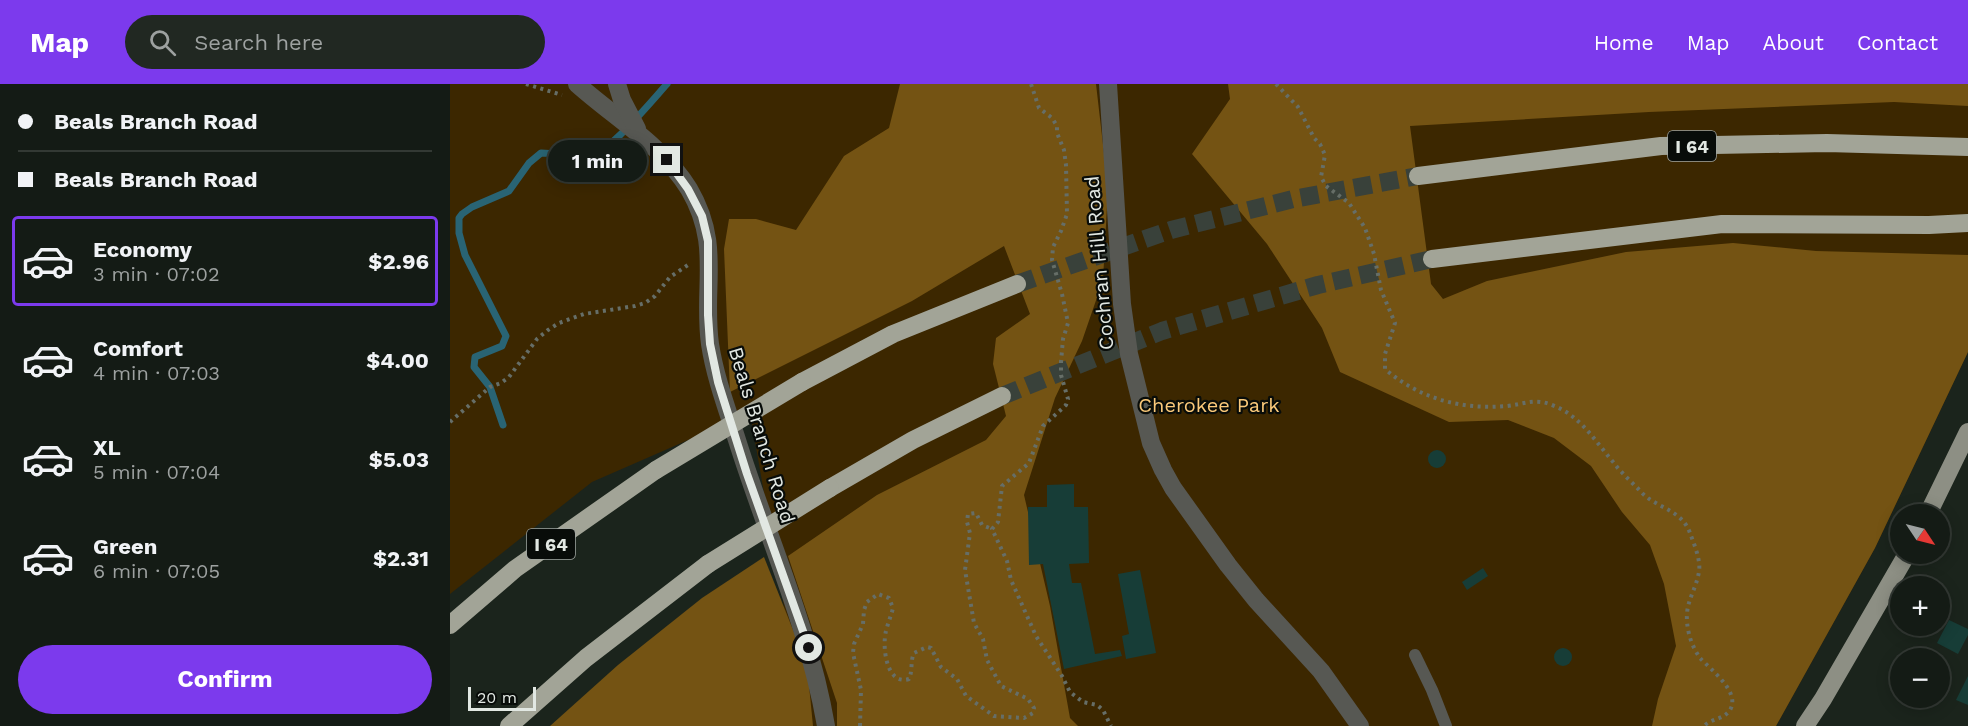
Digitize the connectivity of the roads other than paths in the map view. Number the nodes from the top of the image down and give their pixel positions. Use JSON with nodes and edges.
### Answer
{"nodes":[{"id":1,"x":577,"y":84,"type":"edge"},
{"id":2,"x":616,"y":84,"type":"edge"},
{"id":3,"x":1108,"y":84,"type":"edge"},
{"id":4,"x":641,"y":136,"type":"junction"},
{"id":5,"x":1968,"y":147,"type":"edge"},
{"id":6,"x":1418,"y":176,"type":"tunnel mouth"},
{"id":7,"x":1968,"y":223,"type":"edge"},
{"id":8,"x":1929,"y":225,"type":"junction"},
{"id":9,"x":1968,"y":229,"type":"edge"},
{"id":10,"x":1432,"y":259,"type":"tunnel mouth"},
{"id":11,"x":1017,"y":284,"type":"tunnel mouth"},
{"id":12,"x":1002,"y":396,"type":"tunnel mouth"},
{"id":13,"x":1968,"y":432,"type":"edge"},
{"id":14,"x":1933,"y":504,"type":"edge"},
{"id":15,"x":1901,"y":564,"type":"edge"},
{"id":16,"x":450,"y":625,"type":"edge"},
{"id":17,"x":1415,"y":655,"type":"dead end"},
{"id":18,"x":509,"y":726,"type":"edge"},
{"id":19,"x":826,"y":726,"type":"edge"},
{"id":20,"x":1360,"y":726,"type":"edge"},
{"id":21,"x":1446,"y":726,"type":"edge"},
{"id":22,"x":1805,"y":726,"type":"edge"}],
"edges":[{"from":1,"to":4,"type":"street","name":"Beals Branch Road"},
{"from":2,"to":4,"type":"street","name":"Beals Branch Road"},
{"from":3,"to":20,"type":"street","name":"Cochran Hill Road"},
{"from":4,"to":19,"type":"street","name":"Beals Branch Road"},
{"from":5,"to":6,"type":"highway","number":"I 64"},
{"from":7,"to":8,"type":"highway"},
{"from":8,"to":9,"type":"highway"},
{"from":8,"to":10,"type":"highway"},
{"from":11,"to":16,"type":"highway","number":"I 64","bridge":true},
{"from":12,"to":18,"type":"highway","bridge":true},
{"from":13,"to":14,"type":"main road"},
{"from":15,"to":22,"type":"main road"},
{"from":17,"to":21,"type":"lane"}]}
